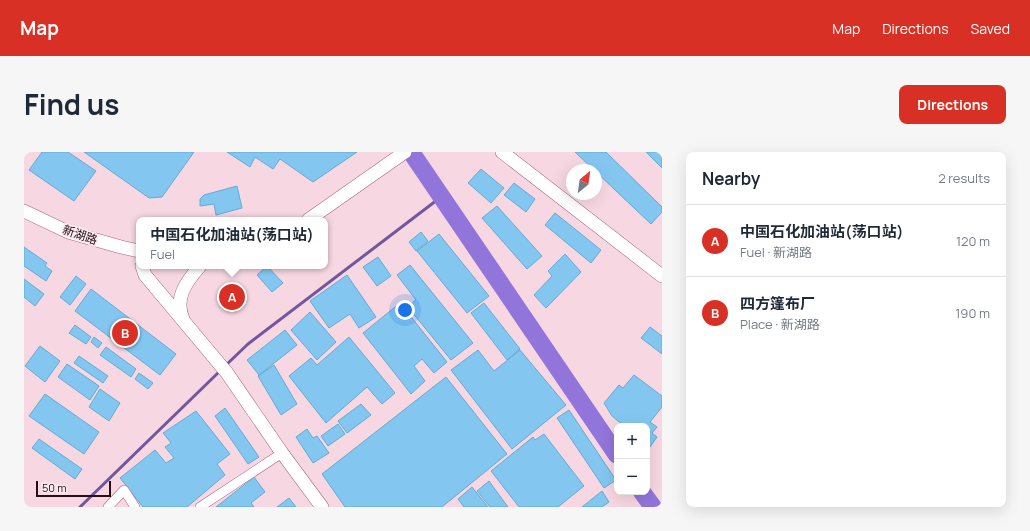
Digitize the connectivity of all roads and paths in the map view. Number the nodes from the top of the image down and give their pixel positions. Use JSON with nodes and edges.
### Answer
{"nodes":[{"id":1,"x":405,"y":152,"type":"edge"},
{"id":2,"x":502,"y":152,"type":"edge"},
{"id":3,"x":24,"y":211,"type":"edge"},
{"id":4,"x":312,"y":217,"type":"edge"},
{"id":5,"x":136,"y":253,"type":"edge"},
{"id":6,"x":143,"y":269,"type":"edge"},
{"id":7,"x":198,"y":269,"type":"edge"},
{"id":8,"x":662,"y":276,"type":"edge"},
{"id":9,"x":186,"y":324,"type":"junction"},
{"id":10,"x":282,"y":453,"type":"junction"},
{"id":11,"x":108,"y":507,"type":"edge"},
{"id":12,"x":135,"y":507,"type":"edge"},
{"id":13,"x":200,"y":507,"type":"edge"},
{"id":14,"x":322,"y":507,"type":"edge"}],
"edges":[{"from":1,"to":4,"type":"street"},
{"from":2,"to":8,"type":"street"},
{"from":3,"to":5,"type":"street","name":"新湖路"},
{"from":6,"to":9,"type":"street"},
{"from":7,"to":9,"type":"street"},
{"from":9,"to":10,"type":"street"},
{"from":10,"to":13,"type":"street"},
{"from":10,"to":14,"type":"street"},
{"from":11,"to":12,"type":"street"}]}
